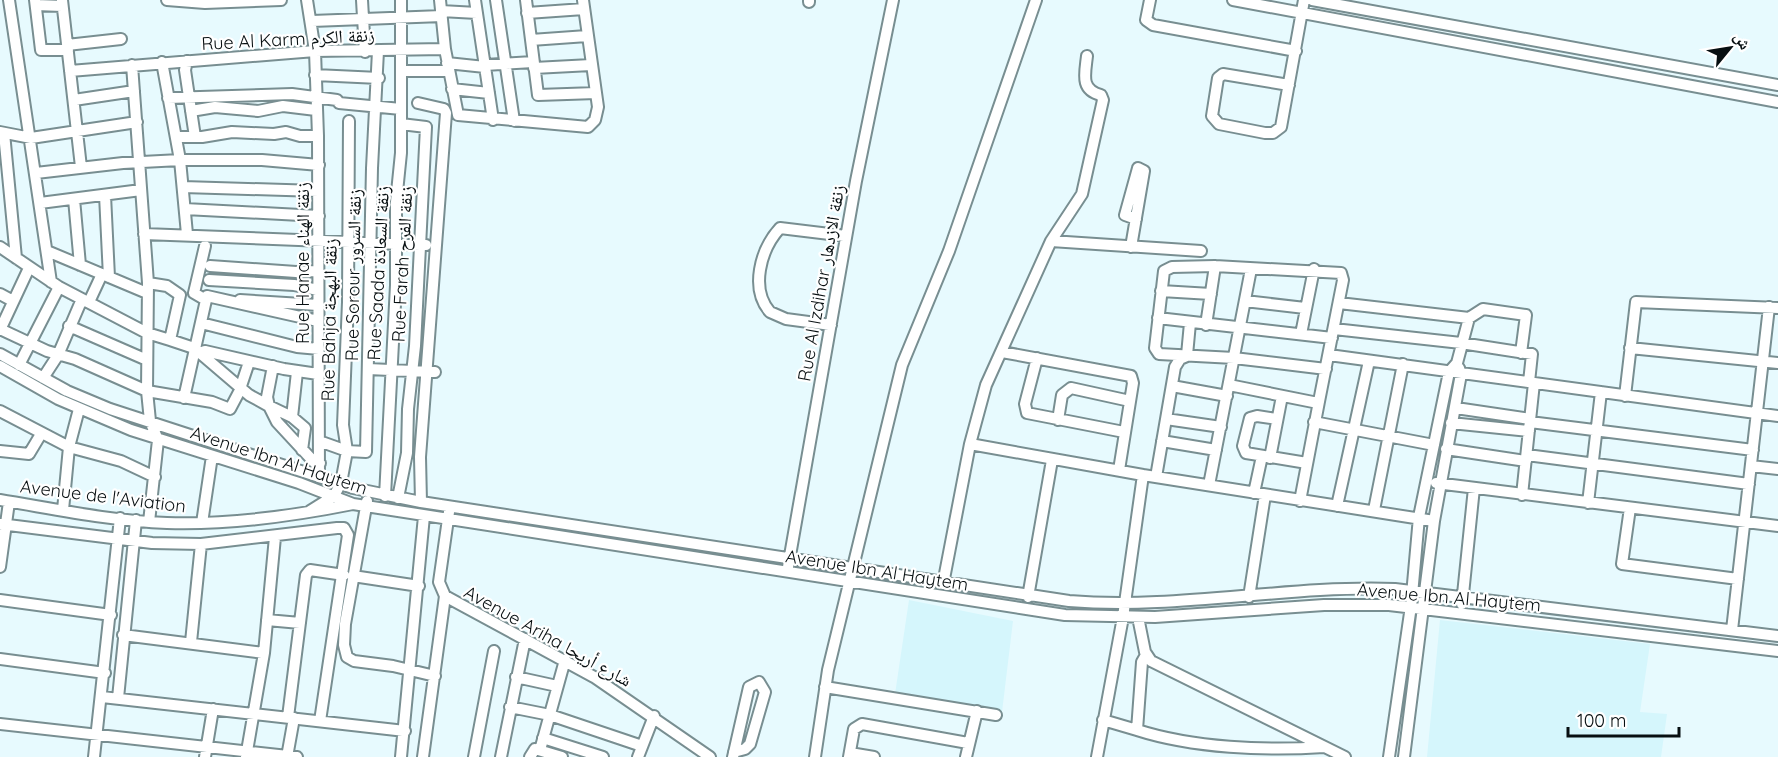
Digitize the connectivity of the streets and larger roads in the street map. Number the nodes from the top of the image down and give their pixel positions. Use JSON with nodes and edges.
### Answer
{"nodes":[{"id":1,"x":9,"y":0,"type":"edge"},
{"id":2,"x":167,"y":0,"type":"edge"},
{"id":3,"x":281,"y":0,"type":"edge"},
{"id":4,"x":307,"y":0,"type":"edge"},
{"id":5,"x":362,"y":0,"type":"edge"},
{"id":6,"x":401,"y":0,"type":"edge"},
{"id":7,"x":475,"y":0,"type":"edge"},
{"id":8,"x":496,"y":0,"type":"edge"},
{"id":9,"x":526,"y":0,"type":"edge"},
{"id":10,"x":893,"y":0,"type":"edge"},
{"id":11,"x":1036,"y":0,"type":"edge"},
{"id":12,"x":1150,"y":0,"type":"edge"},
{"id":13,"x":1233,"y":0,"type":"edge"},
{"id":14,"x":1304,"y":0,"type":"edge"},
{"id":15,"x":1312,"y":0,"type":"edge"},
{"id":16,"x":63,"y":2,"type":"edge"},
{"id":17,"x":35,"y":3,"type":"edge"},
{"id":18,"x":584,"y":4,"type":"edge"},
{"id":19,"x":441,"y":9,"type":"edge"},
{"id":20,"x":477,"y":13,"type":"junction"},
{"id":21,"x":527,"y":13,"type":"junction"},
{"id":22,"x":1302,"y":13,"type":"junction"},
{"id":23,"x":1391,"y":14,"type":"junction"},
{"id":24,"x":401,"y":19,"type":"junction"},
{"id":25,"x":363,"y":20,"type":"junction"},
{"id":26,"x":312,"y":21,"type":"junction"},
{"id":27,"x":1389,"y":29,"type":"junction"},
{"id":28,"x":587,"y":36,"type":"junction"},
{"id":29,"x":121,"y":39,"type":"dead end"},
{"id":30,"x":531,"y":40,"type":"junction"},
{"id":31,"x":1551,"y":44,"type":"junction"},
{"id":32,"x":68,"y":48,"type":"junction"},
{"id":33,"x":445,"y":49,"type":"junction"},
{"id":34,"x":315,"y":51,"type":"junction"},
{"id":35,"x":378,"y":51,"type":"junction"},
{"id":36,"x":402,"y":51,"type":"junction"},
{"id":37,"x":1296,"y":51,"type":"junction"},
{"id":38,"x":365,"y":52,"type":"junction"},
{"id":39,"x":1087,"y":56,"type":"dead end"},
{"id":40,"x":1550,"y":59,"type":"junction"},
{"id":41,"x":187,"y":61,"type":"junction"},
{"id":42,"x":162,"y":62,"type":"junction"},
{"id":43,"x":506,"y":63,"type":"junction"},
{"id":44,"x":132,"y":65,"type":"junction"},
{"id":45,"x":533,"y":65,"type":"junction"},
{"id":46,"x":591,"y":65,"type":"junction"},
{"id":47,"x":485,"y":66,"type":"junction"},
{"id":48,"x":448,"y":67,"type":"junction"},
{"id":49,"x":70,"y":71,"type":"junction"},
{"id":50,"x":402,"y":71,"type":"junction"},
{"id":51,"x":315,"y":75,"type":"junction"},
{"id":52,"x":379,"y":78,"type":"junction"},
{"id":53,"x":1288,"y":85,"type":"junction"},
{"id":54,"x":1778,"y":85,"type":"edge"},
{"id":55,"x":452,"y":89,"type":"junction"},
{"id":56,"x":134,"y":91,"type":"junction"},
{"id":57,"x":489,"y":93,"type":"junction"},
{"id":58,"x":596,"y":93,"type":"junction"},
{"id":59,"x":316,"y":96,"type":"junction"},
{"id":60,"x":189,"y":97,"type":"junction"},
{"id":61,"x":168,"y":98,"type":"junction"},
{"id":62,"x":74,"y":100,"type":"junction"},
{"id":63,"x":1778,"y":102,"type":"edge"},
{"id":64,"x":418,"y":103,"type":"dead end"},
{"id":65,"x":376,"y":106,"type":"junction"},
{"id":66,"x":316,"y":110,"type":"junction"},
{"id":67,"x":401,"y":110,"type":"junction"},
{"id":68,"x":191,"y":111,"type":"junction"},
{"id":69,"x":493,"y":120,"type":"junction"},
{"id":70,"x":349,"y":121,"type":"dead end"},
{"id":71,"x":514,"y":121,"type":"junction"},
{"id":72,"x":137,"y":122,"type":"junction"},
{"id":73,"x":401,"y":124,"type":"junction"},
{"id":74,"x":77,"y":132,"type":"junction"},
{"id":75,"x":2,"y":133,"type":"edge"},
{"id":76,"x":318,"y":136,"type":"junction"},
{"id":77,"x":176,"y":137,"type":"junction"},
{"id":78,"x":195,"y":137,"type":"junction"},
{"id":79,"x":31,"y":138,"type":"junction"},
{"id":80,"x":2,"y":159,"type":"edge"},
{"id":81,"x":180,"y":160,"type":"junction"},
{"id":82,"x":140,"y":162,"type":"junction"},
{"id":83,"x":318,"y":165,"type":"junction"},
{"id":84,"x":81,"y":167,"type":"junction"},
{"id":85,"x":36,"y":173,"type":"junction"},
{"id":86,"x":183,"y":187,"type":"junction"},
{"id":87,"x":141,"y":190,"type":"junction"},
{"id":88,"x":318,"y":191,"type":"junction"},
{"id":89,"x":105,"y":195,"type":"junction"},
{"id":90,"x":74,"y":199,"type":"junction"},
{"id":91,"x":40,"y":203,"type":"junction"},
{"id":92,"x":185,"y":209,"type":"junction"},
{"id":93,"x":319,"y":216,"type":"junction"},
{"id":94,"x":1136,"y":219,"type":"dead end"},
{"id":95,"x":144,"y":234,"type":"junction"},
{"id":96,"x":187,"y":234,"type":"junction"},
{"id":97,"x":846,"y":236,"type":"junction"},
{"id":98,"x":318,"y":239,"type":"junction"},
{"id":99,"x":204,"y":241,"type":"junction"},
{"id":100,"x":1051,"y":241,"type":"junction"},
{"id":101,"x":348,"y":242,"type":"junction"},
{"id":102,"x":396,"y":242,"type":"junction"},
{"id":103,"x":371,"y":245,"type":"junction"},
{"id":104,"x":420,"y":245,"type":"junction"},
{"id":105,"x":435,"y":246,"type":"junction"},
{"id":106,"x":0,"y":247,"type":"edge"},
{"id":107,"x":1131,"y":247,"type":"junction"},
{"id":108,"x":47,"y":251,"type":"junction"},
{"id":109,"x":1201,"y":251,"type":"dead end"},
{"id":110,"x":16,"y":258,"type":"junction"},
{"id":111,"x":80,"y":265,"type":"junction"},
{"id":112,"x":210,"y":266,"type":"junction"},
{"id":113,"x":1215,"y":266,"type":"junction"},
{"id":114,"x":29,"y":268,"type":"junction"},
{"id":115,"x":1251,"y":269,"type":"junction"},
{"id":116,"x":1314,"y":270,"type":"junction"},
{"id":117,"x":317,"y":271,"type":"junction"},
{"id":118,"x":106,"y":275,"type":"junction"},
{"id":119,"x":209,"y":280,"type":"junction"},
{"id":120,"x":55,"y":284,"type":"junction"},
{"id":121,"x":148,"y":288,"type":"junction"},
{"id":122,"x":318,"y":290,"type":"junction"},
{"id":123,"x":1161,"y":291,"type":"junction"},
{"id":124,"x":0,"y":294,"type":"edge"},
{"id":125,"x":1211,"y":294,"type":"junction"},
{"id":126,"x":206,"y":298,"type":"junction"},
{"id":127,"x":85,"y":300,"type":"junction"},
{"id":128,"x":232,"y":300,"type":"junction"},
{"id":129,"x":13,"y":301,"type":"junction"},
{"id":130,"x":1245,"y":301,"type":"junction"},
{"id":131,"x":1339,"y":303,"type":"junction"},
{"id":132,"x":318,"y":304,"type":"junction"},
{"id":133,"x":1774,"y":307,"type":"edge"},
{"id":134,"x":1305,"y":308,"type":"junction"},
{"id":135,"x":1158,"y":318,"type":"junction"},
{"id":136,"x":1468,"y":318,"type":"junction"},
{"id":137,"x":318,"y":321,"type":"junction"},
{"id":138,"x":201,"y":323,"type":"junction"},
{"id":139,"x":1190,"y":323,"type":"junction"},
{"id":140,"x":831,"y":325,"type":"junction"},
{"id":141,"x":1206,"y":325,"type":"junction"},
{"id":142,"x":69,"y":326,"type":"junction"},
{"id":143,"x":1239,"y":328,"type":"junction"},
{"id":144,"x":0,"y":329,"type":"edge"},
{"id":145,"x":147,"y":333,"type":"junction"},
{"id":146,"x":1301,"y":334,"type":"junction"},
{"id":147,"x":1333,"y":334,"type":"junction"},
{"id":148,"x":170,"y":340,"type":"junction"},
{"id":149,"x":31,"y":343,"type":"junction"},
{"id":150,"x":1461,"y":343,"type":"junction"},
{"id":151,"x":1630,"y":348,"type":"junction"},
{"id":152,"x":319,"y":349,"type":"junction"},
{"id":153,"x":197,"y":351,"type":"junction"},
{"id":154,"x":1002,"y":352,"type":"junction"},
{"id":155,"x":1521,"y":353,"type":"junction"},
{"id":156,"x":0,"y":354,"type":"edge"},
{"id":157,"x":58,"y":355,"type":"junction"},
{"id":158,"x":1329,"y":355,"type":"junction"},
{"id":159,"x":1187,"y":356,"type":"junction"},
{"id":160,"x":1037,"y":358,"type":"junction"},
{"id":161,"x":1234,"y":358,"type":"junction"},
{"id":162,"x":147,"y":360,"type":"junction"},
{"id":163,"x":1369,"y":361,"type":"junction"},
{"id":164,"x":249,"y":362,"type":"junction"},
{"id":165,"x":1763,"y":362,"type":"junction"},
{"id":166,"x":1457,"y":363,"type":"junction"},
{"id":167,"x":1778,"y":363,"type":"edge"},
{"id":168,"x":1403,"y":364,"type":"junction"},
{"id":169,"x":19,"y":365,"type":"junction"},
{"id":170,"x":0,"y":366,"type":"edge"},
{"id":171,"x":273,"y":366,"type":"junction"},
{"id":172,"x":368,"y":369,"type":"junction"},
{"id":173,"x":1326,"y":369,"type":"junction"},
{"id":174,"x":391,"y":370,"type":"junction"},
{"id":175,"x":297,"y":372,"type":"junction"},
{"id":176,"x":412,"y":372,"type":"junction"},
{"id":177,"x":431,"y":372,"type":"junction"},
{"id":178,"x":1449,"y":372,"type":"junction"},
{"id":179,"x":318,"y":374,"type":"junction"},
{"id":180,"x":1461,"y":374,"type":"junction"},
{"id":181,"x":43,"y":378,"type":"junction"},
{"id":182,"x":1532,"y":383,"type":"junction"},
{"id":183,"x":1229,"y":385,"type":"junction"},
{"id":184,"x":1172,"y":386,"type":"junction"},
{"id":185,"x":241,"y":388,"type":"junction"},
{"id":186,"x":147,"y":391,"type":"junction"},
{"id":187,"x":1600,"y":392,"type":"junction"},
{"id":188,"x":1227,"y":396,"type":"junction"},
{"id":189,"x":1282,"y":396,"type":"junction"},
{"id":190,"x":1624,"y":396,"type":"junction"},
{"id":191,"x":184,"y":398,"type":"junction"},
{"id":192,"x":1130,"y":401,"type":"junction"},
{"id":193,"x":1318,"y":403,"type":"junction"},
{"id":194,"x":269,"y":406,"type":"junction"},
{"id":195,"x":1456,"y":408,"type":"junction"},
{"id":196,"x":79,"y":409,"type":"junction"},
{"id":197,"x":0,"y":411,"type":"edge"},
{"id":198,"x":1757,"y":413,"type":"junction"},
{"id":199,"x":1778,"y":416,"type":"edge"},
{"id":200,"x":292,"y":417,"type":"junction"},
{"id":201,"x":1166,"y":419,"type":"junction"},
{"id":202,"x":1277,"y":419,"type":"junction"},
{"id":203,"x":1058,"y":420,"type":"junction"},
{"id":204,"x":150,"y":421,"type":"junction"},
{"id":205,"x":1314,"y":422,"type":"junction"},
{"id":206,"x":1451,"y":423,"type":"junction"},
{"id":207,"x":1530,"y":424,"type":"junction"},
{"id":208,"x":1221,"y":427,"type":"junction"},
{"id":209,"x":1354,"y":430,"type":"junction"},
{"id":210,"x":1596,"y":430,"type":"junction"},
{"id":211,"x":1124,"y":432,"type":"junction"},
{"id":212,"x":41,"y":434,"type":"junction"},
{"id":213,"x":1388,"y":437,"type":"junction"},
{"id":214,"x":158,"y":440,"type":"junction"},
{"id":215,"x":320,"y":441,"type":"junction"},
{"id":216,"x":1162,"y":441,"type":"junction"},
{"id":217,"x":970,"y":444,"type":"junction"},
{"id":218,"x":1434,"y":445,"type":"junction"},
{"id":219,"x":69,"y":447,"type":"junction"},
{"id":220,"x":1446,"y":449,"type":"junction"},
{"id":221,"x":302,"y":450,"type":"junction"},
{"id":222,"x":1216,"y":450,"type":"junction"},
{"id":223,"x":1753,"y":450,"type":"junction"},
{"id":224,"x":347,"y":451,"type":"junction"},
{"id":225,"x":0,"y":452,"type":"edge"},
{"id":226,"x":212,"y":456,"type":"junction"},
{"id":227,"x":1266,"y":457,"type":"junction"},
{"id":228,"x":1526,"y":458,"type":"junction"},
{"id":229,"x":1052,"y":460,"type":"junction"},
{"id":230,"x":320,"y":463,"type":"junction"},
{"id":231,"x":1307,"y":463,"type":"junction"},
{"id":232,"x":1592,"y":464,"type":"junction"},
{"id":233,"x":1751,"y":466,"type":"junction"},
{"id":234,"x":1778,"y":469,"type":"edge"},
{"id":235,"x":1119,"y":470,"type":"junction"},
{"id":236,"x":1143,"y":475,"type":"junction"},
{"id":237,"x":319,"y":476,"type":"junction"},
{"id":238,"x":155,"y":477,"type":"junction"},
{"id":239,"x":1156,"y":477,"type":"junction"},
{"id":240,"x":1427,"y":480,"type":"junction"},
{"id":241,"x":341,"y":483,"type":"junction"},
{"id":242,"x":1441,"y":483,"type":"junction"},
{"id":243,"x":1749,"y":484,"type":"junction"},
{"id":244,"x":1209,"y":485,"type":"junction"},
{"id":245,"x":1474,"y":488,"type":"junction"},
{"id":246,"x":369,"y":492,"type":"junction"},
{"id":247,"x":1260,"y":494,"type":"junction"},
{"id":248,"x":1522,"y":495,"type":"junction"},
{"id":249,"x":334,"y":496,"type":"junction"},
{"id":250,"x":385,"y":496,"type":"junction"},
{"id":251,"x":398,"y":498,"type":"junction"},
{"id":252,"x":4,"y":501,"type":"edge"},
{"id":253,"x":1300,"y":501,"type":"junction"},
{"id":254,"x":421,"y":502,"type":"junction"},
{"id":255,"x":1588,"y":503,"type":"junction"},
{"id":256,"x":353,"y":504,"type":"junction"},
{"id":257,"x":450,"y":506,"type":"junction"},
{"id":258,"x":1337,"y":506,"type":"junction"},
{"id":259,"x":366,"y":507,"type":"junction"},
{"id":260,"x":1630,"y":508,"type":"junction"},
{"id":261,"x":63,"y":510,"type":"junction"},
{"id":262,"x":1374,"y":510,"type":"junction"},
{"id":263,"x":310,"y":511,"type":"junction"},
{"id":264,"x":424,"y":516,"type":"junction"},
{"id":265,"x":1419,"y":517,"type":"junction"},
{"id":266,"x":120,"y":518,"type":"junction"},
{"id":267,"x":448,"y":519,"type":"junction"},
{"id":268,"x":136,"y":520,"type":"junction"},
{"id":269,"x":1434,"y":521,"type":"junction"},
{"id":270,"x":148,"y":522,"type":"junction"},
{"id":271,"x":1744,"y":522,"type":"junction"},
{"id":272,"x":202,"y":523,"type":"junction"},
{"id":273,"x":3,"y":525,"type":"edge"},
{"id":274,"x":1778,"y":526,"type":"edge"},
{"id":275,"x":275,"y":537,"type":"junction"},
{"id":276,"x":119,"y":539,"type":"junction"},
{"id":277,"x":134,"y":541,"type":"junction"},
{"id":278,"x":201,"y":544,"type":"junction"},
{"id":279,"x":789,"y":560,"type":"junction"},
{"id":280,"x":0,"y":567,"type":"edge"},
{"id":281,"x":854,"y":570,"type":"junction"},
{"id":282,"x":786,"y":573,"type":"junction"},
{"id":283,"x":348,"y":576,"type":"junction"},
{"id":284,"x":1738,"y":579,"type":"junction"},
{"id":285,"x":850,"y":583,"type":"junction"},
{"id":286,"x":942,"y":584,"type":"junction"},
{"id":287,"x":418,"y":586,"type":"junction"},
{"id":288,"x":1412,"y":590,"type":"junction"},
{"id":289,"x":1427,"y":592,"type":"junction"},
{"id":290,"x":445,"y":596,"type":"junction"},
{"id":291,"x":1028,"y":597,"type":"junction"},
{"id":292,"x":1249,"y":597,"type":"junction"},
{"id":293,"x":1462,"y":598,"type":"junction"},
{"id":294,"x":0,"y":600,"type":"edge"},
{"id":295,"x":1125,"y":604,"type":"junction"},
{"id":296,"x":1411,"y":606,"type":"junction"},
{"id":297,"x":1425,"y":608,"type":"junction"},
{"id":298,"x":1461,"y":611,"type":"junction"},
{"id":299,"x":111,"y":615,"type":"junction"},
{"id":300,"x":1123,"y":617,"type":"junction"},
{"id":301,"x":1138,"y":617,"type":"junction"},
{"id":302,"x":267,"y":620,"type":"junction"},
{"id":303,"x":300,"y":623,"type":"junction"},
{"id":304,"x":1732,"y":630,"type":"junction"},
{"id":305,"x":123,"y":635,"type":"junction"},
{"id":306,"x":1778,"y":636,"type":"edge"},
{"id":307,"x":525,"y":639,"type":"junction"},
{"id":308,"x":190,"y":642,"type":"junction"},
{"id":309,"x":494,"y":651,"type":"dead end"},
{"id":310,"x":1778,"y":651,"type":"edge"},
{"id":311,"x":264,"y":653,"type":"junction"},
{"id":312,"x":1146,"y":655,"type":"junction"},
{"id":313,"x":0,"y":659,"type":"edge"},
{"id":314,"x":565,"y":660,"type":"junction"},
{"id":315,"x":410,"y":670,"type":"junction"},
{"id":316,"x":105,"y":673,"type":"junction"},
{"id":317,"x":435,"y":676,"type":"junction"},
{"id":318,"x":516,"y":677,"type":"junction"},
{"id":319,"x":557,"y":686,"type":"junction"},
{"id":320,"x":825,"y":687,"type":"junction"},
{"id":321,"x":102,"y":698,"type":"junction"},
{"id":322,"x":118,"y":698,"type":"junction"},
{"id":323,"x":510,"y":707,"type":"junction"},
{"id":324,"x":213,"y":709,"type":"junction"},
{"id":325,"x":977,"y":711,"type":"junction"},
{"id":326,"x":252,"y":713,"type":"junction"},
{"id":327,"x":550,"y":715,"type":"junction"},
{"id":328,"x":996,"y":715,"type":"dead end"},
{"id":329,"x":654,"y":716,"type":"junction"},
{"id":330,"x":291,"y":718,"type":"junction"},
{"id":331,"x":1103,"y":720,"type":"junction"},
{"id":332,"x":320,"y":721,"type":"junction"},
{"id":333,"x":0,"y":724,"type":"edge"},
{"id":334,"x":1137,"y":729,"type":"junction"},
{"id":335,"x":405,"y":731,"type":"junction"},
{"id":336,"x":600,"y":733,"type":"junction"},
{"id":337,"x":98,"y":736,"type":"junction"},
{"id":338,"x":543,"y":738,"type":"junction"},
{"id":339,"x":968,"y":742,"type":"junction"},
{"id":340,"x":642,"y":746,"type":"junction"},
{"id":341,"x":1324,"y":747,"type":"junction"},
{"id":342,"x":540,"y":750,"type":"junction"},
{"id":343,"x":206,"y":752,"type":"edge"},
{"id":344,"x":246,"y":754,"type":"edge"},
{"id":345,"x":733,"y":754,"type":"edge"},
{"id":346,"x":849,"y":755,"type":"edge"},
{"id":347,"x":596,"y":756,"type":"edge"},
{"id":348,"x":1341,"y":756,"type":"edge"},
{"id":349,"x":94,"y":757,"type":"edge"},
{"id":350,"x":291,"y":757,"type":"edge"},
{"id":351,"x":401,"y":757,"type":"edge"},
{"id":352,"x":423,"y":757,"type":"edge"},
{"id":353,"x":474,"y":757,"type":"edge"},
{"id":354,"x":501,"y":757,"type":"edge"},
{"id":355,"x":530,"y":757,"type":"edge"},
{"id":356,"x":561,"y":757,"type":"edge"},
{"id":357,"x":638,"y":757,"type":"edge"},
{"id":358,"x":710,"y":757,"type":"edge"},
{"id":359,"x":815,"y":757,"type":"edge"},
{"id":360,"x":874,"y":757,"type":"edge"},
{"id":361,"x":966,"y":757,"type":"edge"},
{"id":362,"x":1097,"y":757,"type":"edge"},
{"id":363,"x":1389,"y":757,"type":"edge"},
{"id":364,"x":1404,"y":757,"type":"edge"}],
"edges":[{"from":1,"to":79,"type":"street"},
{"from":2,"to":3,"type":"street"},
{"from":4,"to":26,"type":"street","name":"Rue Hanae زنقة الهناء"},
{"from":5,"to":25,"type":"street"},
{"from":6,"to":24,"type":"street","name":"Rue Saada زنقة السعادة"},
{"from":7,"to":20,"type":"street"},
{"from":8,"to":43,"type":"street"},
{"from":9,"to":21,"type":"street"},
{"from":10,"to":97,"type":"street","name":"Rue Al Izdihar زنقة الازدهار"},
{"from":11,"to":281,"type":"street"},
{"from":12,"to":37,"type":"street"},
{"from":13,"to":22,"type":"street"},
{"from":14,"to":22,"type":"street"},
{"from":15,"to":23,"type":"street"},
{"from":16,"to":17,"type":"street"},
{"from":16,"to":32,"type":"street"},
{"from":17,"to":32,"type":"street"},
{"from":18,"to":21,"type":"street"},
{"from":18,"to":28,"type":"street"},
{"from":19,"to":20,"type":"street"},
{"from":19,"to":24,"type":"street"},
{"from":19,"to":33,"type":"street"},
{"from":20,"to":47,"type":"street"},
{"from":21,"to":30,"type":"street"},
{"from":22,"to":27,"type":"street"},
{"from":22,"to":37,"type":"street"},
{"from":23,"to":27,"type":"street"},
{"from":23,"to":31,"type":"street"},
{"from":24,"to":25,"type":"street"},
{"from":24,"to":36,"type":"street","name":"Rue Saada زنقة السعادة"},
{"from":25,"to":26,"type":"street"},
{"from":25,"to":38,"type":"street"},
{"from":26,"to":34,"type":"street","name":"Rue Hanae زنقة الهناء"},
{"from":27,"to":40,"type":"street"},
{"from":28,"to":30,"type":"street"},
{"from":28,"to":46,"type":"street"},
{"from":29,"to":32,"type":"street"},
{"from":30,"to":45,"type":"street"},
{"from":31,"to":40,"type":"street"},
{"from":31,"to":54,"type":"street"},
{"from":32,"to":49,"type":"street"},
{"from":33,"to":36,"type":"street","name":"Rue Al Karm زنقة الكرم"},
{"from":33,"to":48,"type":"street"},
{"from":34,"to":38,"type":"street","name":"Rue Al Karm زنقة الكرم"},
{"from":34,"to":41,"type":"street","name":"Rue Al Karm زنقة الكرم"},
{"from":34,"to":51,"type":"street","name":"Rue Hanae زنقة الهناء"},
{"from":35,"to":36,"type":"street","name":"Rue Al Karm زنقة الكرم"},
{"from":35,"to":38,"type":"street","name":"Rue Al Karm زنقة الكرم"},
{"from":35,"to":52,"type":"street","name":"Rue Sorour زنقة السرور"},
{"from":36,"to":50,"type":"street","name":"Rue Saada زنقة السعادة"},
{"from":37,"to":53,"type":"street"},
{"from":39,"to":100,"type":"street"},
{"from":40,"to":63,"type":"street"},
{"from":41,"to":42,"type":"street","name":"Rue Al Karm زنقة الكرم"},
{"from":41,"to":60,"type":"street"},
{"from":42,"to":44,"type":"street","name":"Rue Al Karm زنقة الكرم"},
{"from":42,"to":61,"type":"street"},
{"from":43,"to":45,"type":"street"},
{"from":43,"to":47,"type":"street"},
{"from":43,"to":71,"type":"street"},
{"from":44,"to":49,"type":"street","name":"Rue Al Karm زنقة الكرم"},
{"from":44,"to":56,"type":"street"},
{"from":45,"to":46,"type":"street"},
{"from":45,"to":58,"type":"street"},
{"from":46,"to":58,"type":"street"},
{"from":47,"to":48,"type":"street"},
{"from":47,"to":57,"type":"street"},
{"from":48,"to":50,"type":"street"},
{"from":48,"to":55,"type":"street"},
{"from":49,"to":62,"type":"street"},
{"from":50,"to":67,"type":"street","name":"Rue Saada زنقة السعادة"},
{"from":51,"to":52,"type":"street"},
{"from":51,"to":59,"type":"street","name":"Rue Hanae زنقة الهناء"},
{"from":52,"to":65,"type":"street","name":"Rue Sorour زنقة السرور"},
{"from":53,"to":53,"type":"street"},
{"from":55,"to":57,"type":"street"},
{"from":55,"to":69,"type":"street"},
{"from":56,"to":62,"type":"street"},
{"from":56,"to":72,"type":"street"},
{"from":57,"to":69,"type":"street"},
{"from":58,"to":71,"type":"street"},
{"from":59,"to":60,"type":"street"},
{"from":59,"to":65,"type":"street"},
{"from":59,"to":66,"type":"street","name":"Rue Hanae زنقة الهناء"},
{"from":60,"to":61,"type":"street"},
{"from":60,"to":68,"type":"street"},
{"from":61,"to":77,"type":"street"},
{"from":62,"to":74,"type":"street"},
{"from":64,"to":105,"type":"street"},
{"from":65,"to":67,"type":"street"},
{"from":65,"to":103,"type":"street","name":"Rue Sorour زنقة السرور"},
{"from":66,"to":68,"type":"street"},
{"from":66,"to":76,"type":"street","name":"Rue Hanae زنقة الهناء"},
{"from":67,"to":73,"type":"street","name":"Rue Saada زنقة السعادة"},
{"from":68,"to":78,"type":"street"},
{"from":69,"to":71,"type":"street"},
{"from":70,"to":101,"type":"street","name":"Rue Bahja زنقة البهجة"},
{"from":72,"to":74,"type":"street"},
{"from":72,"to":82,"type":"street"},
{"from":73,"to":102,"type":"street","name":"Rue Saada زنقة السعادة"},
{"from":73,"to":104,"type":"street","name":"Rue Farah زنقة الفرح"},
{"from":74,"to":79,"type":"street"},
{"from":74,"to":84,"type":"street"},
{"from":75,"to":79,"type":"street"},
{"from":75,"to":80,"type":"street"},
{"from":76,"to":78,"type":"street"},
{"from":76,"to":83,"type":"street","name":"Rue Hanae زنقة الهناء"},
{"from":77,"to":78,"type":"street"},
{"from":77,"to":81,"type":"street"},
{"from":79,"to":85,"type":"street"},
{"from":80,"to":110,"type":"street"},
{"from":81,"to":82,"type":"street"},
{"from":81,"to":83,"type":"street"},
{"from":81,"to":86,"type":"street"},
{"from":82,"to":84,"type":"street"},
{"from":82,"to":87,"type":"street"},
{"from":83,"to":88,"type":"street","name":"Rue Hanae زنقة الهناء"},
{"from":84,"to":85,"type":"street"},
{"from":85,"to":91,"type":"street"},
{"from":86,"to":88,"type":"street"},
{"from":86,"to":92,"type":"street"},
{"from":87,"to":89,"type":"street"},
{"from":87,"to":95,"type":"street"},
{"from":88,"to":93,"type":"street","name":"Rue Hanae زنقة الهناء"},
{"from":89,"to":90,"type":"street"},
{"from":89,"to":118,"type":"street"},
{"from":90,"to":91,"type":"street"},
{"from":90,"to":111,"type":"street"},
{"from":91,"to":108,"type":"street"},
{"from":92,"to":93,"type":"street"},
{"from":92,"to":96,"type":"street"},
{"from":93,"to":98,"type":"street","name":"Rue Hanae زنقة الهناء"},
{"from":94,"to":107,"type":"street"},
{"from":95,"to":96,"type":"street"},
{"from":95,"to":121,"type":"street"},
{"from":96,"to":99,"type":"street"},
{"from":97,"to":140,"type":"street","name":"Rue Al Izdihar زنقة الازدهار"},
{"from":97,"to":140,"type":"street"},
{"from":98,"to":99,"type":"street"},
{"from":98,"to":101,"type":"street"},
{"from":98,"to":117,"type":"street","name":"Rue Hanae زنقة الهناء"},
{"from":99,"to":112,"type":"street"},
{"from":99,"to":126,"type":"street"},
{"from":100,"to":107,"type":"street"},
{"from":100,"to":154,"type":"street"},
{"from":101,"to":103,"type":"street"},
{"from":101,"to":224,"type":"street","name":"Rue Bahja زنقة البهجة"},
{"from":102,"to":103,"type":"street"},
{"from":102,"to":104,"type":"street"},
{"from":102,"to":174,"type":"street","name":"Rue Saada زنقة السعادة"},
{"from":103,"to":172,"type":"street","name":"Rue Sorour زنقة السرور"},
{"from":104,"to":105,"type":"street"},
{"from":104,"to":176,"type":"street","name":"Rue Farah زنقة الفرح"},
{"from":105,"to":177,"type":"street"},
{"from":106,"to":110,"type":"street"},
{"from":107,"to":109,"type":"street"},
{"from":108,"to":111,"type":"street"},
{"from":108,"to":120,"type":"street"},
{"from":110,"to":114,"type":"street"},
{"from":111,"to":118,"type":"street"},
{"from":112,"to":117,"type":"street"},
{"from":112,"to":119,"type":"street"},
{"from":113,"to":115,"type":"street"},
{"from":113,"to":123,"type":"street"},
{"from":113,"to":125,"type":"street"},
{"from":114,"to":120,"type":"street"},
{"from":114,"to":129,"type":"street"},
{"from":115,"to":116,"type":"street"},
{"from":115,"to":130,"type":"street"},
{"from":116,"to":131,"type":"street"},
{"from":116,"to":134,"type":"street"},
{"from":117,"to":122,"type":"street","name":"Rue Hanae زنقة الهناء"},
{"from":118,"to":121,"type":"street"},
{"from":118,"to":127,"type":"street"},
{"from":119,"to":122,"type":"street"},
{"from":119,"to":126,"type":"street"},
{"from":120,"to":127,"type":"street"},
{"from":120,"to":149,"type":"street"},
{"from":121,"to":145,"type":"street"},
{"from":121,"to":148,"type":"street"},
{"from":122,"to":132,"type":"street","name":"Rue Hanae زنقة الهناء"},
{"from":123,"to":125,"type":"street"},
{"from":123,"to":135,"type":"street"},
{"from":124,"to":129,"type":"street"},
{"from":125,"to":141,"type":"street"},
{"from":126,"to":128,"type":"street"},
{"from":126,"to":138,"type":"street"},
{"from":127,"to":142,"type":"street"},
{"from":127,"to":145,"type":"street"},
{"from":128,"to":132,"type":"street"},
{"from":128,"to":137,"type":"street"},
{"from":129,"to":144,"type":"street"},
{"from":130,"to":134,"type":"street"},
{"from":130,"to":143,"type":"street"},
{"from":131,"to":136,"type":"street"},
{"from":131,"to":147,"type":"street"},
{"from":132,"to":137,"type":"street","name":"Rue Hanae زنقة الهناء"},
{"from":133,"to":151,"type":"street"},
{"from":133,"to":165,"type":"street"},
{"from":134,"to":146,"type":"street"},
{"from":135,"to":139,"type":"street"},
{"from":135,"to":159,"type":"street"},
{"from":136,"to":150,"type":"street"},
{"from":136,"to":155,"type":"street"},
{"from":137,"to":152,"type":"street","name":"Rue Hanae زنقة الهناء"},
{"from":138,"to":152,"type":"street"},
{"from":138,"to":153,"type":"street"},
{"from":139,"to":141,"type":"street"},
{"from":139,"to":159,"type":"street"},
{"from":140,"to":279,"type":"street","name":"Rue Al Izdihar زنقة الازدهار"},
{"from":141,"to":143,"type":"street"},
{"from":142,"to":157,"type":"street"},
{"from":142,"to":162,"type":"street"},
{"from":143,"to":146,"type":"street"},
{"from":143,"to":161,"type":"street"},
{"from":144,"to":149,"type":"street"},
{"from":145,"to":148,"type":"street"},
{"from":145,"to":162,"type":"street"},
{"from":146,"to":147,"type":"street"},
{"from":147,"to":150,"type":"street"},
{"from":147,"to":158,"type":"street"},
{"from":148,"to":153,"type":"street"},
{"from":149,"to":157,"type":"street"},
{"from":149,"to":169,"type":"street"},
{"from":150,"to":155,"type":"street"},
{"from":150,"to":166,"type":"street"},
{"from":151,"to":165,"type":"street"},
{"from":151,"to":190,"type":"street"},
{"from":152,"to":179,"type":"street","name":"Rue Hanae زنقة الهناء"},
{"from":153,"to":164,"type":"street"},
{"from":153,"to":185,"type":"street"},
{"from":153,"to":191,"type":"street"},
{"from":154,"to":160,"type":"street"},
{"from":154,"to":217,"type":"street"},
{"from":155,"to":182,"type":"street"},
{"from":156,"to":169,"type":"street","name":"Avenue Ibn Al Haytem"},
{"from":157,"to":181,"type":"street"},
{"from":157,"to":186,"type":"street"},
{"from":158,"to":163,"type":"street"},
{"from":158,"to":173,"type":"street"},
{"from":159,"to":161,"type":"street"},
{"from":159,"to":184,"type":"street"},
{"from":160,"to":192,"type":"street"},
{"from":160,"to":203,"type":"street"},
{"from":161,"to":173,"type":"street"},
{"from":161,"to":183,"type":"street"},
{"from":162,"to":186,"type":"street"},
{"from":163,"to":168,"type":"street"},
{"from":163,"to":209,"type":"street"},
{"from":164,"to":171,"type":"street"},
{"from":164,"to":185,"type":"street"},
{"from":165,"to":167,"type":"street"},
{"from":165,"to":198,"type":"street"},
{"from":166,"to":178,"type":"street"},
{"from":166,"to":180,"type":"street"},
{"from":168,"to":178,"type":"street"},
{"from":168,"to":213,"type":"street"},
{"from":169,"to":181,"type":"street","name":"Avenue Ibn Al Haytem"},
{"from":170,"to":196,"type":"street","name":"Avenue Ibn Al Haytem"},
{"from":171,"to":175,"type":"street"},
{"from":171,"to":194,"type":"street"},
{"from":172,"to":174,"type":"street"},
{"from":172,"to":224,"type":"street","name":"Rue Sorour زنقة السرور"},
{"from":173,"to":193,"type":"street"},
{"from":174,"to":176,"type":"street"},
{"from":174,"to":250,"type":"street","name":"Rue Saada زنقة السعادة"},
{"from":175,"to":179,"type":"street"},
{"from":175,"to":200,"type":"street"},
{"from":176,"to":177,"type":"street"},
{"from":176,"to":251,"type":"street","name":"Rue Farah زنقة الفرح"},
{"from":177,"to":254,"type":"street"},
{"from":178,"to":180,"type":"street"},
{"from":178,"to":218,"type":"street"},
{"from":179,"to":215,"type":"street","name":"Rue Hanae زنقة الهناء"},
{"from":180,"to":182,"type":"street"},
{"from":180,"to":195,"type":"street"},
{"from":181,"to":204,"type":"street","name":"Avenue Ibn Al Haytem"},
{"from":182,"to":187,"type":"street"},
{"from":182,"to":207,"type":"street"},
{"from":183,"to":188,"type":"street"},
{"from":183,"to":189,"type":"street"},
{"from":184,"to":188,"type":"street"},
{"from":184,"to":201,"type":"street"},
{"from":185,"to":191,"type":"street"},
{"from":185,"to":194,"type":"street"},
{"from":186,"to":191,"type":"street"},
{"from":186,"to":204,"type":"street"},
{"from":187,"to":190,"type":"street"},
{"from":187,"to":210,"type":"street"},
{"from":188,"to":208,"type":"street"},
{"from":189,"to":193,"type":"street"},
{"from":189,"to":202,"type":"street"},
{"from":190,"to":198,"type":"street"},
{"from":192,"to":203,"type":"street"},
{"from":192,"to":211,"type":"street"},
{"from":193,"to":205,"type":"street"},
{"from":194,"to":200,"type":"street"},
{"from":194,"to":221,"type":"street"},
{"from":195,"to":206,"type":"street"},
{"from":195,"to":207,"type":"street"},
{"from":196,"to":214,"type":"street","name":"Avenue Ibn Al Haytem"},
{"from":196,"to":219,"type":"street"},
{"from":197,"to":212,"type":"street"},
{"from":198,"to":199,"type":"street"},
{"from":198,"to":223,"type":"street"},
{"from":200,"to":221,"type":"street"},
{"from":201,"to":208,"type":"street"},
{"from":201,"to":216,"type":"street"},
{"from":202,"to":227,"type":"street"},
{"from":202,"to":227,"type":"street"},
{"from":203,"to":211,"type":"street"},
{"from":204,"to":214,"type":"street"},
{"from":204,"to":237,"type":"street","name":"Avenue Ibn Al Haytem"},
{"from":205,"to":209,"type":"street"},
{"from":205,"to":231,"type":"street"},
{"from":206,"to":207,"type":"street"},
{"from":206,"to":220,"type":"street"},
{"from":207,"to":210,"type":"street"},
{"from":207,"to":228,"type":"street"},
{"from":208,"to":222,"type":"street"},
{"from":209,"to":213,"type":"street"},
{"from":209,"to":258,"type":"street"},
{"from":210,"to":223,"type":"street"},
{"from":210,"to":232,"type":"street"},
{"from":211,"to":235,"type":"street"},
{"from":212,"to":219,"type":"street"},
{"from":212,"to":225,"type":"street"},
{"from":213,"to":218,"type":"street"},
{"from":213,"to":262,"type":"street"},
{"from":214,"to":226,"type":"street","name":"Avenue Ibn Al Haytem"},
{"from":214,"to":238,"type":"street"},
{"from":215,"to":224,"type":"street"},
{"from":215,"to":230,"type":"street","name":"Rue Hanae زنقة الهناء"},
{"from":216,"to":222,"type":"street"},
{"from":216,"to":239,"type":"street"},
{"from":217,"to":229,"type":"street"},
{"from":217,"to":286,"type":"street"},
{"from":218,"to":240,"type":"street"},
{"from":219,"to":238,"type":"street"},
{"from":219,"to":261,"type":"street"},
{"from":220,"to":228,"type":"street"},
{"from":220,"to":242,"type":"street"},
{"from":221,"to":230,"type":"street"},
{"from":222,"to":244,"type":"street"},
{"from":223,"to":233,"type":"street"},
{"from":224,"to":241,"type":"street","name":"Rue Bahja زنقة البهجة"},
{"from":226,"to":249,"type":"street","name":"Avenue Ibn Al Haytem"},
{"from":226,"to":272,"type":"street"},
{"from":227,"to":231,"type":"street"},
{"from":227,"to":247,"type":"street"},
{"from":228,"to":232,"type":"street"},
{"from":228,"to":248,"type":"street"},
{"from":229,"to":235,"type":"street"},
{"from":229,"to":291,"type":"street"},
{"from":230,"to":237,"type":"street","name":"Rue Hanae زنقة الهناء"},
{"from":231,"to":253,"type":"street"},
{"from":232,"to":243,"type":"street"},
{"from":232,"to":255,"type":"street"},
{"from":233,"to":234,"type":"street"},
{"from":233,"to":243,"type":"street"},
{"from":235,"to":236,"type":"street"},
{"from":236,"to":239,"type":"street"},
{"from":236,"to":295,"type":"street"},
{"from":237,"to":241,"type":"street","name":"Avenue Ibn Al Haytem"},
{"from":238,"to":270,"type":"street"},
{"from":239,"to":244,"type":"street"},
{"from":240,"to":242,"type":"street"},
{"from":240,"to":265,"type":"street"},
{"from":241,"to":246,"type":"street","name":"Avenue Ibn Al Haytem"},
{"from":241,"to":249,"type":"street","name":"Avenue de l'Aviation"},
{"from":242,"to":245,"type":"street"},
{"from":242,"to":269,"type":"street"},
{"from":243,"to":271,"type":"street"},
{"from":244,"to":247,"type":"street"},
{"from":245,"to":248,"type":"street"},
{"from":245,"to":293,"type":"street"},
{"from":246,"to":250,"type":"street","name":"Avenue Ibn Al Haytem"},
{"from":246,"to":259,"type":"street"},
{"from":247,"to":253,"type":"street"},
{"from":247,"to":292,"type":"street"},
{"from":248,"to":255,"type":"street"},
{"from":249,"to":256,"type":"street","name":"Avenue Ibn Al Haytem"},
{"from":249,"to":263,"type":"street","name":"Avenue de l'Aviation"},
{"from":250,"to":251,"type":"street","name":"Avenue Ibn Al Haytem"},
{"from":251,"to":254,"type":"street","name":"Avenue Ibn Al Haytem"},
{"from":252,"to":261,"type":"street","name":"Avenue de l'Aviation"},
{"from":252,"to":273,"type":"street"},
{"from":253,"to":258,"type":"street"},
{"from":254,"to":257,"type":"street","name":"Avenue Ibn Al Haytem"},
{"from":255,"to":260,"type":"street"},
{"from":256,"to":259,"type":"street","name":"Avenue Ibn Al Haytem"},
{"from":256,"to":263,"type":"street","name":"Avenue de l'Aviation"},
{"from":257,"to":267,"type":"street","name":"Avenue Ariha شارع أريحا"},
{"from":257,"to":279,"type":"street","name":"Avenue Ibn Al Haytem"},
{"from":258,"to":262,"type":"street"},
{"from":259,"to":264,"type":"street","name":"Avenue Ibn Al Haytem"},
{"from":259,"to":283,"type":"street"},
{"from":260,"to":271,"type":"street"},
{"from":260,"to":284,"type":"street"},
{"from":261,"to":266,"type":"street","name":"Avenue de l'Aviation"},
{"from":262,"to":265,"type":"street"},
{"from":263,"to":272,"type":"street","name":"Avenue de l'Aviation"},
{"from":264,"to":267,"type":"street","name":"Avenue Ibn Al Haytem"},
{"from":264,"to":287,"type":"street"},
{"from":265,"to":269,"type":"street"},
{"from":265,"to":288,"type":"street"},
{"from":266,"to":268,"type":"street","name":"Avenue de l'Aviation"},
{"from":266,"to":276,"type":"street"},
{"from":267,"to":282,"type":"street","name":"Avenue Ibn Al Haytem"},
{"from":267,"to":290,"type":"street","name":"Avenue Ariha شارع أريحا"},
{"from":268,"to":270,"type":"street","name":"Avenue de l'Aviation"},
{"from":268,"to":277,"type":"street"},
{"from":269,"to":289,"type":"street"},
{"from":270,"to":272,"type":"street","name":"Avenue de l'Aviation"},
{"from":271,"to":274,"type":"street"},
{"from":271,"to":284,"type":"street"},
{"from":273,"to":276,"type":"street"},
{"from":273,"to":280,"type":"street"},
{"from":275,"to":278,"type":"street"},
{"from":275,"to":283,"type":"street"},
{"from":275,"to":302,"type":"street"},
{"from":276,"to":277,"type":"street"},
{"from":276,"to":299,"type":"street"},
{"from":277,"to":278,"type":"street"},
{"from":277,"to":305,"type":"street"},
{"from":278,"to":308,"type":"street"},
{"from":279,"to":281,"type":"street","name":"Avenue Ibn Al Haytem"},
{"from":279,"to":282,"type":"street","name":"Rue Al Izdihar زنقة الازدهار"},
{"from":281,"to":285,"type":"street"},
{"from":281,"to":286,"type":"street","name":"Avenue Ibn Al Haytem"},
{"from":282,"to":285,"type":"street","name":"Avenue Ibn Al Haytem"},
{"from":283,"to":287,"type":"street"},
{"from":283,"to":303,"type":"street"},
{"from":283,"to":315,"type":"street"},
{"from":283,"to":332,"type":"street"},
{"from":284,"to":304,"type":"street"},
{"from":285,"to":300,"type":"street","name":"Avenue Ibn Al Haytem"},
{"from":285,"to":320,"type":"street"},
{"from":286,"to":291,"type":"street","name":"Avenue Ibn Al Haytem"},
{"from":287,"to":315,"type":"street"},
{"from":288,"to":289,"type":"street","name":"Avenue Ibn Al Haytem"},
{"from":288,"to":292,"type":"street","name":"Avenue Ibn Al Haytem"},
{"from":288,"to":296,"type":"street"},
{"from":289,"to":293,"type":"street","name":"Avenue Ibn Al Haytem"},
{"from":289,"to":297,"type":"street"},
{"from":290,"to":307,"type":"street","name":"Avenue Ariha شارع أريحا"},
{"from":290,"to":317,"type":"street"},
{"from":291,"to":295,"type":"street","name":"Avenue Ibn Al Haytem"},
{"from":292,"to":295,"type":"street","name":"Avenue Ibn Al Haytem"},
{"from":293,"to":298,"type":"street"},
{"from":293,"to":304,"type":"street","name":"Avenue Ibn Al Haytem"},
{"from":294,"to":299,"type":"street"},
{"from":295,"to":300,"type":"street"},
{"from":296,"to":297,"type":"street","name":"Avenue Ibn Al Haytem"},
{"from":296,"to":301,"type":"street","name":"Avenue Ibn Al Haytem"},
{"from":296,"to":363,"type":"street"},
{"from":297,"to":298,"type":"street","name":"Avenue Ibn Al Haytem"},
{"from":297,"to":364,"type":"street"},
{"from":298,"to":310,"type":"street","name":"Avenue Ibn Al Haytem"},
{"from":299,"to":316,"type":"street"},
{"from":300,"to":301,"type":"street","name":"Avenue Ibn Al Haytem"},
{"from":300,"to":331,"type":"street"},
{"from":301,"to":312,"type":"street"},
{"from":302,"to":303,"type":"street"},
{"from":302,"to":311,"type":"street"},
{"from":303,"to":330,"type":"street"},
{"from":304,"to":306,"type":"street","name":"Avenue Ibn Al Haytem"},
{"from":305,"to":308,"type":"street"},
{"from":305,"to":322,"type":"street"},
{"from":307,"to":314,"type":"street","name":"Avenue Ariha شارع أريحا"},
{"from":307,"to":318,"type":"street"},
{"from":308,"to":311,"type":"street"},
{"from":309,"to":353,"type":"street"},
{"from":311,"to":326,"type":"street"},
{"from":312,"to":334,"type":"street"},
{"from":312,"to":341,"type":"street"},
{"from":313,"to":316,"type":"street"},
{"from":314,"to":319,"type":"street"},
{"from":314,"to":329,"type":"street","name":"Avenue Ariha شارع أريحا"},
{"from":315,"to":317,"type":"street"},
{"from":315,"to":335,"type":"street"},
{"from":316,"to":321,"type":"street"},
{"from":317,"to":352,"type":"street"},
{"from":318,"to":319,"type":"street"},
{"from":318,"to":323,"type":"street"},
{"from":319,"to":327,"type":"street"},
{"from":320,"to":325,"type":"street"},
{"from":320,"to":359,"type":"street"},
{"from":321,"to":322,"type":"street"},
{"from":321,"to":337,"type":"street"},
{"from":322,"to":324,"type":"street"},
{"from":323,"to":327,"type":"street"},
{"from":323,"to":354,"type":"street"},
{"from":324,"to":326,"type":"street"},
{"from":324,"to":343,"type":"street"},
{"from":325,"to":328,"type":"street"},
{"from":325,"to":339,"type":"street"},
{"from":326,"to":330,"type":"street"},
{"from":326,"to":344,"type":"street"},
{"from":327,"to":336,"type":"street"},
{"from":327,"to":338,"type":"street"},
{"from":329,"to":340,"type":"street"},
{"from":329,"to":358,"type":"street","name":"Avenue Ariha شارع أريحا"},
{"from":330,"to":332,"type":"street"},
{"from":330,"to":350,"type":"street"},
{"from":331,"to":334,"type":"street"},
{"from":331,"to":362,"type":"street"},
{"from":332,"to":335,"type":"street"},
{"from":333,"to":337,"type":"street"},
{"from":334,"to":341,"type":"street"},
{"from":335,"to":351,"type":"street"},
{"from":336,"to":340,"type":"street"},
{"from":336,"to":347,"type":"street"},
{"from":337,"to":343,"type":"street"},
{"from":337,"to":349,"type":"street"},
{"from":338,"to":342,"type":"street"},
{"from":338,"to":347,"type":"street"},
{"from":339,"to":346,"type":"street"},
{"from":339,"to":361,"type":"street"},
{"from":340,"to":357,"type":"street"},
{"from":341,"to":348,"type":"street"},
{"from":342,"to":355,"type":"street"},
{"from":342,"to":356,"type":"street"},
{"from":343,"to":344,"type":"street"},
{"from":344,"to":350,"type":"street"},
{"from":345,"to":345,"type":"street"},
{"from":346,"to":360,"type":"street"}]}
